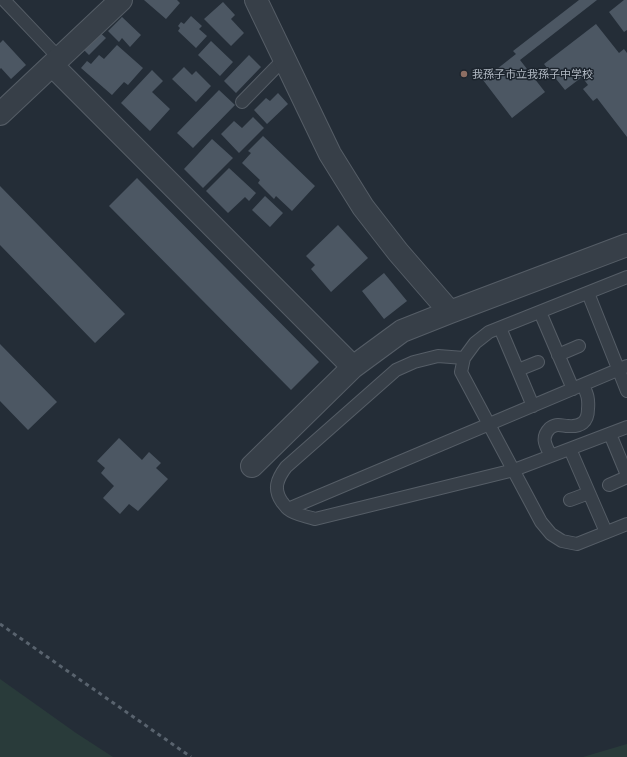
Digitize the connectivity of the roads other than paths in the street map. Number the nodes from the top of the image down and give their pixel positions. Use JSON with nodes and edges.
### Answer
{"nodes":[{"id":1,"x":4,"y":0,"type":"edge"},
{"id":2,"x":121,"y":0,"type":"edge"},
{"id":3,"x":256,"y":0,"type":"edge"},
{"id":4,"x":284,"y":59,"type":"junction"},
{"id":5,"x":56,"y":62,"type":"junction"},
{"id":6,"x":242,"y":102,"type":"dead end"},
{"id":7,"x":0,"y":114,"type":"edge"},
{"id":8,"x":627,"y":245,"type":"edge"},
{"id":9,"x":627,"y":277,"type":"edge"},
{"id":10,"x":588,"y":293,"type":"junction"},
{"id":11,"x":450,"y":312,"type":"junction"},
{"id":12,"x":540,"y":312,"type":"junction"},
{"id":13,"x":500,"y":328,"type":"junction"},
{"id":14,"x":579,"y":346,"type":"dead end"},
{"id":15,"x":558,"y":355,"type":"junction"},
{"id":16,"x":464,"y":358,"type":"junction"},
{"id":17,"x":538,"y":362,"type":"dead end"},
{"id":18,"x":353,"y":367,"type":"junction"},
{"id":19,"x":623,"y":368,"type":"edge"},
{"id":20,"x":518,"y":370,"type":"junction"},
{"id":21,"x":578,"y":387,"type":"junction"},
{"id":22,"x":627,"y":391,"type":"edge"},
{"id":23,"x":533,"y":406,"type":"junction"},
{"id":24,"x":489,"y":424,"type":"junction"},
{"id":25,"x":627,"y":427,"type":"edge"},
{"id":26,"x":610,"y":434,"type":"junction"},
{"id":27,"x":570,"y":449,"type":"junction"},
{"id":28,"x":551,"y":456,"type":"junction"},
{"id":29,"x":252,"y":466,"type":"dead end"},
{"id":30,"x":514,"y":470,"type":"junction"},
{"id":31,"x":627,"y":476,"type":"edge"},
{"id":32,"x":609,"y":485,"type":"dead end"},
{"id":33,"x":589,"y":493,"type":"junction"},
{"id":34,"x":570,"y":500,"type":"dead end"},
{"id":35,"x":288,"y":509,"type":"junction"},
{"id":36,"x":627,"y":524,"type":"edge"},
{"id":37,"x":606,"y":532,"type":"junction"}],
"edges":[{"from":1,"to":5,"type":"lane"},
{"from":2,"to":5,"type":"street"},
{"from":3,"to":4,"type":"street"},
{"from":4,"to":6,"type":"lane"},
{"from":4,"to":11,"type":"street"},
{"from":5,"to":7,"type":"street"},
{"from":5,"to":18,"type":"street"},
{"from":8,"to":11,"type":"street"},
{"from":9,"to":10,"type":"lane"},
{"from":10,"to":12,"type":"lane"},
{"from":10,"to":19,"type":"lane"},
{"from":11,"to":18,"type":"street"},
{"from":12,"to":13,"type":"lane"},
{"from":12,"to":15,"type":"lane"},
{"from":13,"to":16,"type":"lane"},
{"from":13,"to":20,"type":"lane"},
{"from":14,"to":15,"type":"lane"},
{"from":15,"to":21,"type":"lane"},
{"from":16,"to":24,"type":"lane"},
{"from":16,"to":35,"type":"lane"},
{"from":17,"to":20,"type":"lane"},
{"from":18,"to":29,"type":"street"},
{"from":19,"to":21,"type":"lane"},
{"from":19,"to":22,"type":"lane"},
{"from":20,"to":23,"type":"lane"},
{"from":21,"to":23,"type":"lane"},
{"from":21,"to":28,"type":"lane"},
{"from":23,"to":24,"type":"lane"},
{"from":24,"to":30,"type":"lane"},
{"from":24,"to":35,"type":"lane"},
{"from":25,"to":26,"type":"lane"},
{"from":26,"to":27,"type":"lane"},
{"from":26,"to":31,"type":"lane"},
{"from":27,"to":28,"type":"lane"},
{"from":27,"to":33,"type":"lane"},
{"from":28,"to":30,"type":"lane"},
{"from":30,"to":35,"type":"lane"},
{"from":30,"to":37,"type":"lane"},
{"from":31,"to":32,"type":"lane"},
{"from":33,"to":34,"type":"lane"},
{"from":33,"to":37,"type":"lane"},
{"from":36,"to":37,"type":"lane"}]}
